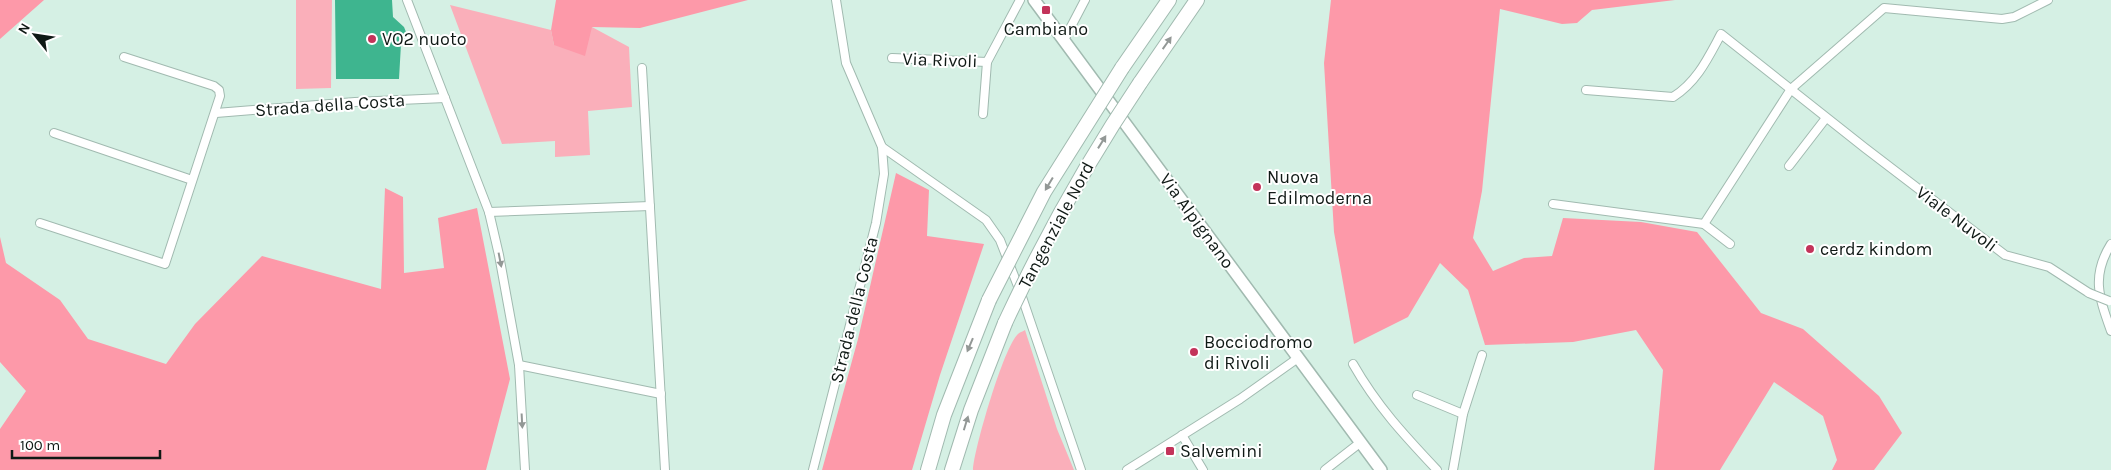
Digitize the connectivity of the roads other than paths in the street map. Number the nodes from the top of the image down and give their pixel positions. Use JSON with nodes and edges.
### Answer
{"nodes":[{"id":1,"x":836,"y":0,"type":"edge"},
{"id":2,"x":1020,"y":0,"type":"edge"},
{"id":3,"x":1034,"y":0,"type":"edge"},
{"id":4,"x":1085,"y":0,"type":"edge"},
{"id":5,"x":1169,"y":0,"type":"edge"},
{"id":6,"x":1197,"y":0,"type":"edge"},
{"id":7,"x":2048,"y":0,"type":"edge"},
{"id":8,"x":407,"y":1,"type":"edge"},
{"id":9,"x":1064,"y":40,"type":"junction"},
{"id":10,"x":124,"y":58,"type":"dead end"},
{"id":11,"x":892,"y":58,"type":"dead end"},
{"id":12,"x":988,"y":62,"type":"junction"},
{"id":13,"x":642,"y":68,"type":"dead end"},
{"id":14,"x":1791,"y":89,"type":"junction"},
{"id":15,"x":1586,"y":90,"type":"dead end"},
{"id":16,"x":445,"y":98,"type":"junction"},
{"id":17,"x":216,"y":113,"type":"junction"},
{"id":18,"x":983,"y":114,"type":"dead end"},
{"id":19,"x":1826,"y":118,"type":"junction"},
{"id":20,"x":54,"y":134,"type":"dead end"},
{"id":21,"x":882,"y":148,"type":"junction"},
{"id":22,"x":1790,"y":166,"type":"dead end"},
{"id":23,"x":192,"y":180,"type":"junction"},
{"id":24,"x":1553,"y":204,"type":"dead end"},
{"id":25,"x":650,"y":206,"type":"junction"},
{"id":26,"x":489,"y":212,"type":"junction"},
{"id":27,"x":40,"y":223,"type":"dead end"},
{"id":28,"x":1704,"y":224,"type":"junction"},
{"id":29,"x":1730,"y":244,"type":"dead end"},
{"id":30,"x":2111,"y":244,"type":"edge"},
{"id":31,"x":2107,"y":302,"type":"edge"},
{"id":32,"x":2111,"y":331,"type":"edge"},
{"id":33,"x":1482,"y":355,"type":"dead end"},
{"id":34,"x":1298,"y":358,"type":"junction"},
{"id":35,"x":1353,"y":364,"type":"dead end"},
{"id":36,"x":519,"y":365,"type":"junction"},
{"id":37,"x":661,"y":394,"type":"junction"},
{"id":38,"x":1417,"y":395,"type":"dead end"},
{"id":39,"x":1463,"y":414,"type":"junction"},
{"id":40,"x":1182,"y":436,"type":"junction"},
{"id":41,"x":1360,"y":442,"type":"junction"},
{"id":42,"x":525,"y":470,"type":"edge"},
{"id":43,"x":665,"y":470,"type":"edge"},
{"id":44,"x":813,"y":470,"type":"edge"},
{"id":45,"x":928,"y":470,"type":"edge"},
{"id":46,"x":952,"y":470,"type":"edge"},
{"id":47,"x":1081,"y":470,"type":"edge"},
{"id":48,"x":1128,"y":470,"type":"edge"},
{"id":49,"x":1203,"y":470,"type":"edge"},
{"id":50,"x":1326,"y":470,"type":"edge"},
{"id":51,"x":1381,"y":470,"type":"edge"},
{"id":52,"x":1437,"y":470,"type":"edge"},
{"id":53,"x":1453,"y":470,"type":"edge"}],
"edges":[{"from":1,"to":21,"type":"street","name":"Strada della Costa"},
{"from":2,"to":12,"type":"street","name":"Via Rivoli"},
{"from":3,"to":9,"type":"street","name":"Via Alpignano"},
{"from":4,"to":9,"type":"street"},
{"from":5,"to":45,"type":"highway","name":"Tangenziale Nord","one_way":true,"bridge":true},
{"from":46,"to":6,"type":"highway","name":"Tangenziale Nord","one_way":true,"bridge":true},
{"from":7,"to":14,"type":"street"},
{"from":8,"to":16,"type":"street"},
{"from":9,"to":34,"type":"street","name":"Via Alpignano"},
{"from":10,"to":17,"type":"street"},
{"from":11,"to":12,"type":"street","name":"Via Rivoli"},
{"from":12,"to":18,"type":"street","name":"Via Rivoli"},
{"from":13,"to":25,"type":"street"},
{"from":14,"to":15,"type":"street","name":"Viale Nuvoli"},
{"from":14,"to":19,"type":"street","name":"Viale Nuvoli"},
{"from":14,"to":28,"type":"street"},
{"from":16,"to":17,"type":"street","name":"Strada della Costa"},
{"from":16,"to":26,"type":"street"},
{"from":17,"to":23,"type":"street"},
{"from":19,"to":22,"type":"street"},
{"from":19,"to":31,"type":"street","name":"Viale Nuvoli","bridge":true},
{"from":20,"to":23,"type":"street"},
{"from":21,"to":44,"type":"street","name":"Strada della Costa"},
{"from":21,"to":47,"type":"street"},
{"from":23,"to":27,"type":"street"},
{"from":24,"to":28,"type":"street"},
{"from":25,"to":26,"type":"street"},
{"from":25,"to":37,"type":"street"},
{"from":26,"to":36,"type":"street","one_way":true},
{"from":28,"to":29,"type":"street"},
{"from":30,"to":31,"type":"street"},
{"from":31,"to":32,"type":"street"},
{"from":33,"to":39,"type":"street"},
{"from":34,"to":40,"type":"street"},
{"from":34,"to":41,"type":"street","name":"Via Alpignano"},
{"from":35,"to":52,"type":"street"},
{"from":36,"to":37,"type":"street"},
{"from":36,"to":42,"type":"street","one_way":true},
{"from":37,"to":43,"type":"street"},
{"from":38,"to":39,"type":"street"},
{"from":39,"to":53,"type":"street"},
{"from":40,"to":48,"type":"street"},
{"from":40,"to":49,"type":"street"},
{"from":41,"to":50,"type":"street"},
{"from":41,"to":51,"type":"street","name":"Via Alpignano"}]}
